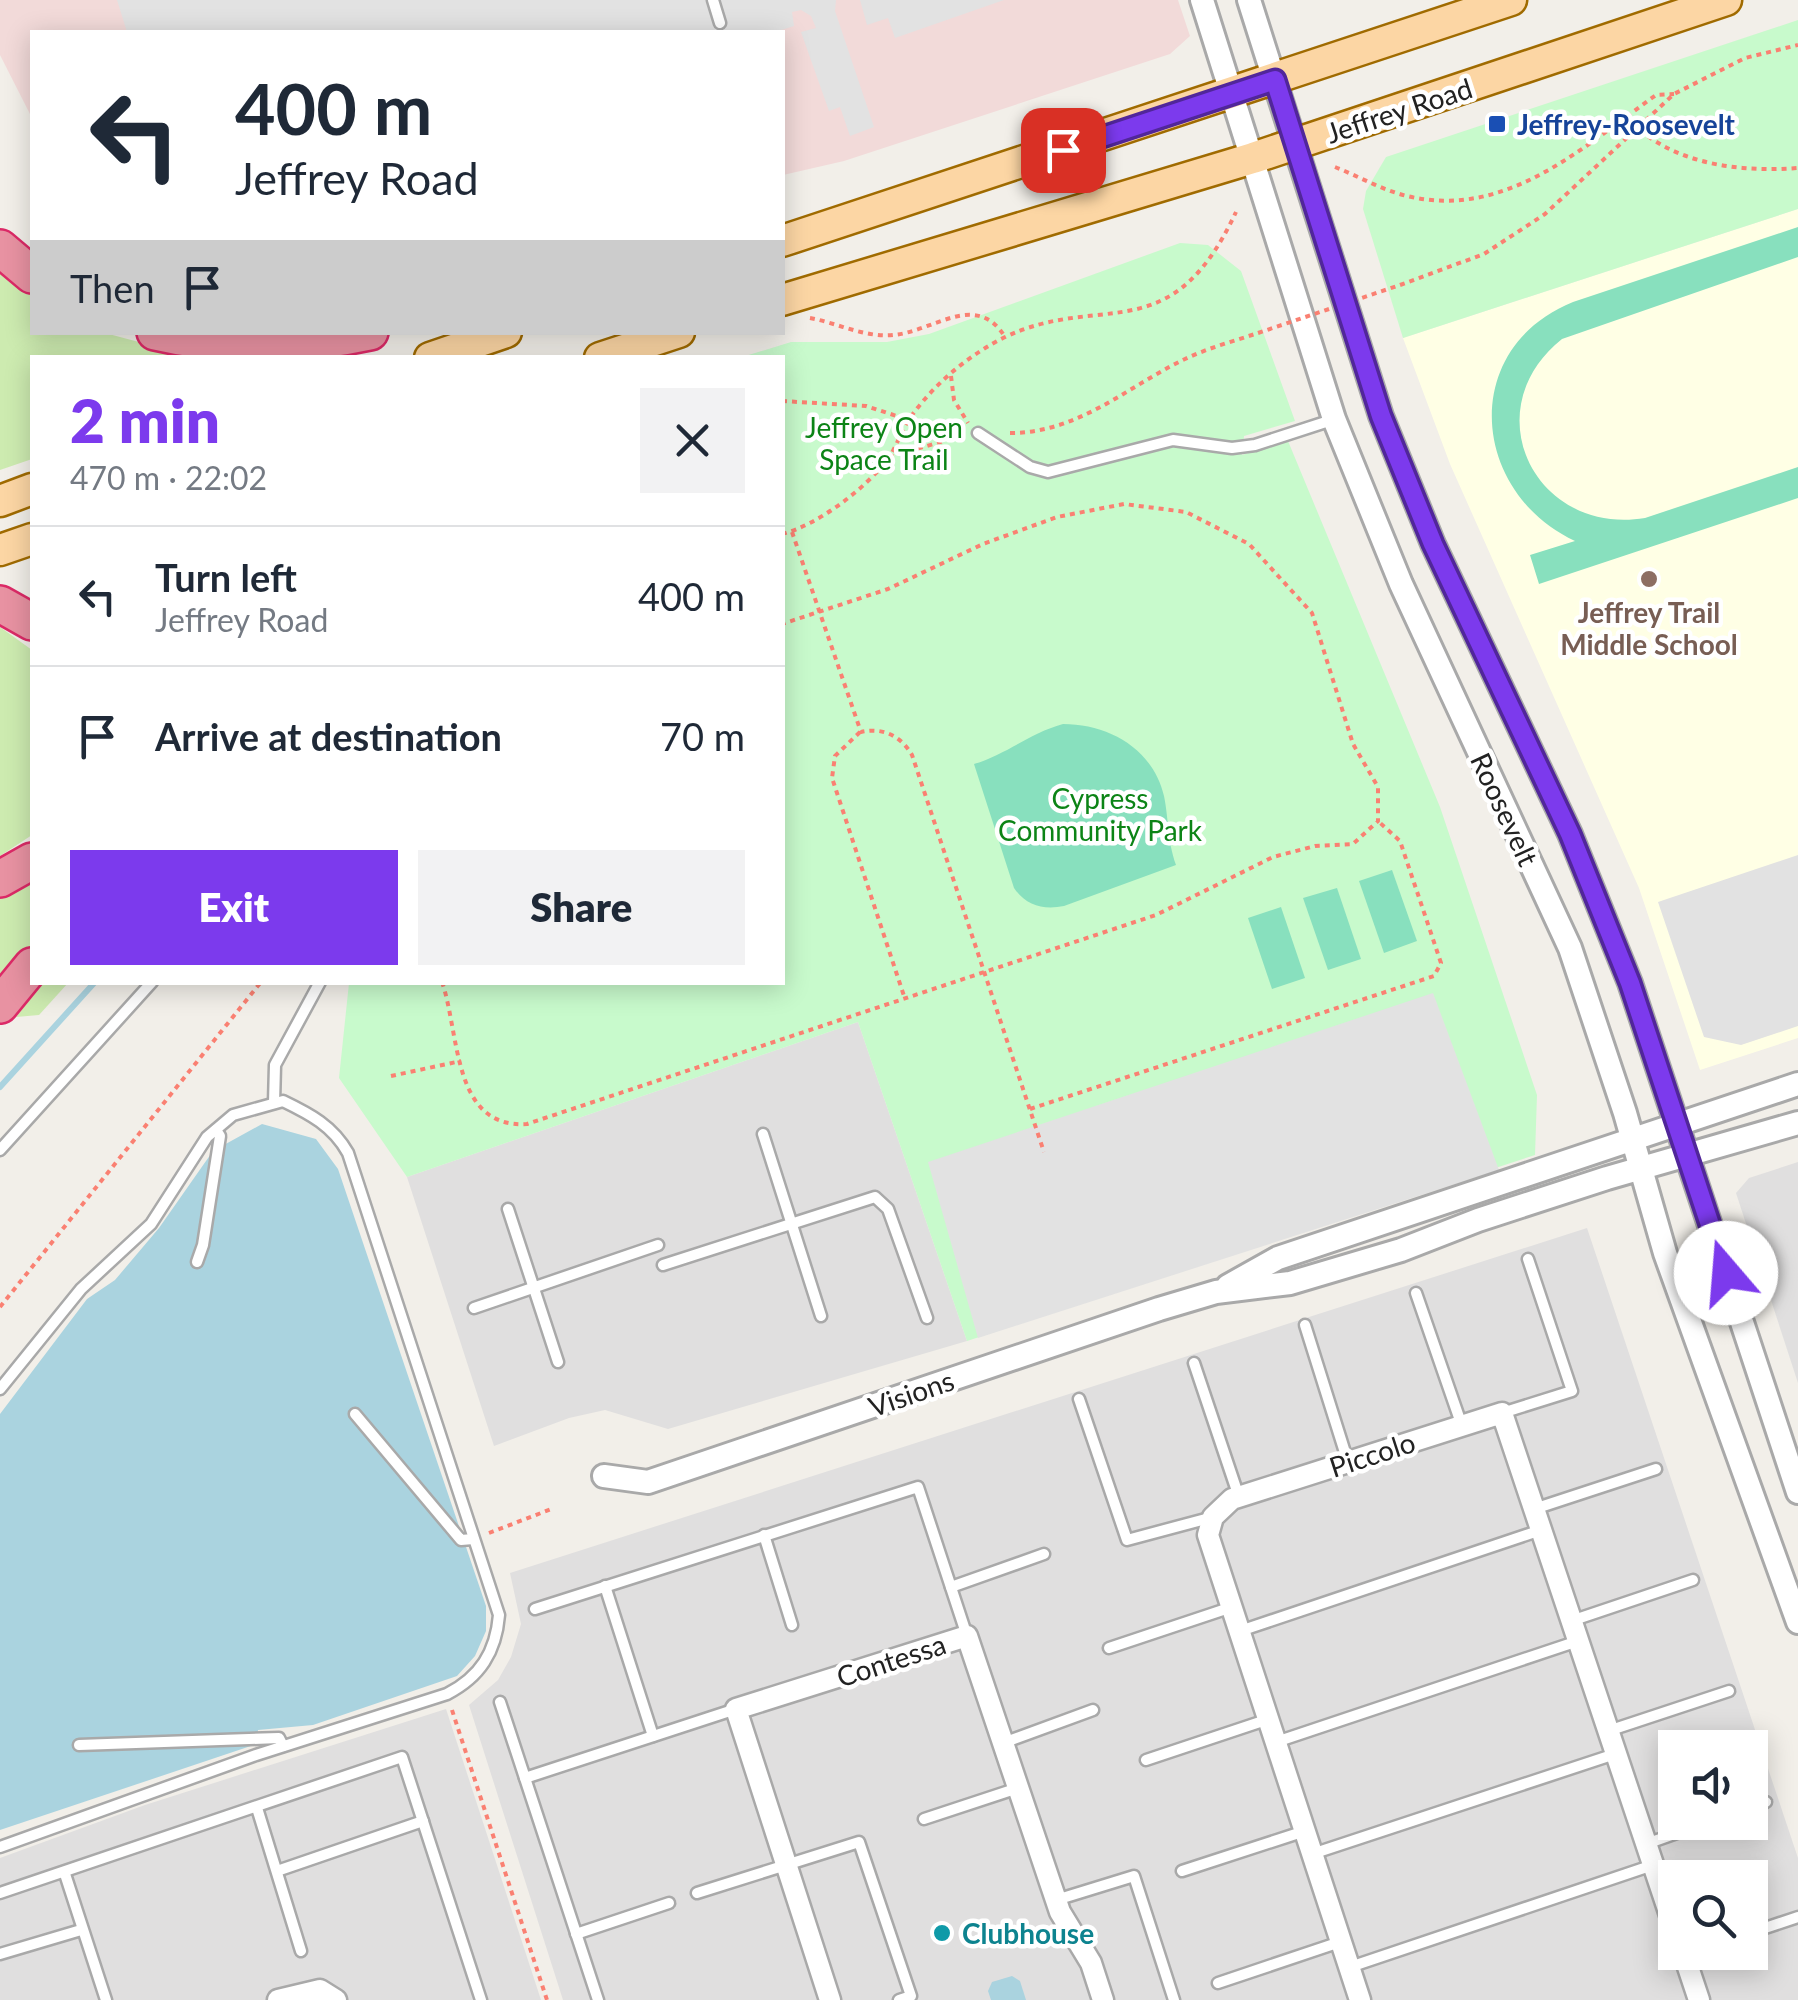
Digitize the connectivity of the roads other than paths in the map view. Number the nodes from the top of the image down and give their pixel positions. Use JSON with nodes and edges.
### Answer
{"nodes":[{"id":1,"x":713,"y":0,"type":"edge"},
{"id":2,"x":1202,"y":0,"type":"edge"},
{"id":3,"x":1248,"y":0,"type":"edge"},
{"id":4,"x":1511,"y":0,"type":"edge"},
{"id":5,"x":1726,"y":0,"type":"edge"},
{"id":6,"x":720,"y":23,"type":"dead end"},
{"id":7,"x":1275,"y":80,"type":"junction"},
{"id":8,"x":1233,"y":94,"type":"junction"},
{"id":9,"x":1294,"y":145,"type":"junction"},
{"id":10,"x":1253,"y":158,"type":"junction"},
{"id":11,"x":785,"y":241,"type":"edge"},
{"id":12,"x":0,"y":248,"type":"edge"},
{"id":13,"x":30,"y":273,"type":"edge"},
{"id":14,"x":790,"y":309,"type":"edge"},
{"id":15,"x":170,"y":335,"type":"edge"},
{"id":16,"x":349,"y":335,"type":"edge"},
{"id":17,"x":497,"y":335,"type":"edge"},
{"id":18,"x":670,"y":335,"type":"edge"},
{"id":19,"x":439,"y":355,"type":"edge"},
{"id":20,"x":609,"y":355,"type":"edge"},
{"id":21,"x":1334,"y":419,"type":"junction"},
{"id":22,"x":978,"y":434,"type":"road end"},
{"id":23,"x":30,"y":490,"type":"edge"},
{"id":24,"x":0,"y":501,"type":"edge"},
{"id":25,"x":30,"y":540,"type":"edge"},
{"id":26,"x":0,"y":550,"type":"edge"},
{"id":27,"x":0,"y":604,"type":"edge"},
{"id":28,"x":30,"y":621,"type":"edge"},
{"id":29,"x":30,"y":862,"type":"edge"},
{"id":30,"x":0,"y":879,"type":"edge"},
{"id":31,"x":30,"y":968,"type":"edge"},
{"id":32,"x":149,"y":985,"type":"edge"},
{"id":33,"x":318,"y":985,"type":"edge"},
{"id":34,"x":0,"y":1006,"type":"edge"},
{"id":35,"x":1798,"y":1084,"type":"edge"},
{"id":36,"x":274,"y":1103,"type":"junction"},
{"id":37,"x":1798,"y":1123,"type":"edge"},
{"id":38,"x":1678,"y":1125,"type":"junction"},
{"id":39,"x":216,"y":1130,"type":"junction"},
{"id":40,"x":763,"y":1134,"type":"dead end"},
{"id":41,"x":1633,"y":1139,"type":"junction"},
{"id":42,"x":0,"y":1150,"type":"edge"},
{"id":43,"x":1688,"y":1156,"type":"junction"},
{"id":44,"x":1640,"y":1170,"type":"junction"},
{"id":45,"x":508,"y":1208,"type":"dead end"},
{"id":46,"x":792,"y":1222,"type":"junction"},
{"id":47,"x":658,"y":1245,"type":"dead end"},
{"id":48,"x":1528,"y":1259,"type":"dead end"},
{"id":49,"x":196,"y":1262,"type":"dead end"},
{"id":50,"x":663,"y":1265,"type":"dead end"},
{"id":51,"x":534,"y":1287,"type":"junction"},
{"id":52,"x":1216,"y":1292,"type":"junction"},
{"id":53,"x":1416,"y":1293,"type":"dead end"},
{"id":54,"x":474,"y":1308,"type":"dead end"},
{"id":55,"x":821,"y":1316,"type":"dead end"},
{"id":56,"x":926,"y":1318,"type":"dead end"},
{"id":57,"x":1305,"y":1324,"type":"dead end"},
{"id":58,"x":558,"y":1362,"type":"dead end"},
{"id":59,"x":1194,"y":1363,"type":"dead end"},
{"id":60,"x":0,"y":1388,"type":"edge"},
{"id":61,"x":1079,"y":1399,"type":"dead end"},
{"id":62,"x":1502,"y":1413,"type":"junction"},
{"id":63,"x":355,"y":1414,"type":"dead end"},
{"id":64,"x":1462,"y":1426,"type":"junction"},
{"id":65,"x":1348,"y":1462,"type":"junction"},
{"id":66,"x":1656,"y":1469,"type":"dead end"},
{"id":67,"x":604,"y":1476,"type":"dead end"},
{"id":68,"x":1798,"y":1492,"type":"edge"},
{"id":69,"x":1239,"y":1497,"type":"junction"},
{"id":70,"x":1213,"y":1517,"type":"junction"},
{"id":71,"x":1537,"y":1520,"type":"junction"},
{"id":72,"x":764,"y":1534,"type":"junction"},
{"id":73,"x":473,"y":1539,"type":"junction"},
{"id":74,"x":1044,"y":1554,"type":"dead end"},
{"id":75,"x":1692,"y":1580,"type":"dead end"},
{"id":76,"x":606,"y":1586,"type":"junction"},
{"id":77,"x":951,"y":1587,"type":"junction"},
{"id":78,"x":1232,"y":1607,"type":"junction"},
{"id":79,"x":535,"y":1609,"type":"dead end"},
{"id":80,"x":1571,"y":1620,"type":"junction"},
{"id":81,"x":1798,"y":1622,"type":"edge"},
{"id":82,"x":792,"y":1625,"type":"dead end"},
{"id":83,"x":1240,"y":1631,"type":"junction"},
{"id":84,"x":967,"y":1636,"type":"junction"},
{"id":85,"x":1578,"y":1642,"type":"junction"},
{"id":86,"x":1109,"y":1648,"type":"dead end"},
{"id":87,"x":1729,"y":1690,"type":"dead end"},
{"id":88,"x":500,"y":1702,"type":"dead end"},
{"id":89,"x":736,"y":1709,"type":"junction"},
{"id":90,"x":1094,"y":1710,"type":"dead end"},
{"id":91,"x":1268,"y":1719,"type":"junction"},
{"id":92,"x":1608,"y":1731,"type":"junction"},
{"id":93,"x":653,"y":1736,"type":"junction"},
{"id":94,"x":1276,"y":1742,"type":"junction"},
{"id":95,"x":1004,"y":1744,"type":"junction"},
{"id":96,"x":79,"y":1745,"type":"dead end"},
{"id":97,"x":282,"y":1746,"type":"junction"},
{"id":98,"x":1616,"y":1754,"type":"junction"},
{"id":99,"x":1146,"y":1760,"type":"dead end"},
{"id":100,"x":525,"y":1778,"type":"junction"},
{"id":101,"x":1018,"y":1788,"type":"junction"},
{"id":102,"x":257,"y":1808,"type":"junction"},
{"id":103,"x":924,"y":1818,"type":"dead end"},
{"id":104,"x":422,"y":1821,"type":"junction"},
{"id":105,"x":1305,"y":1831,"type":"junction"},
{"id":106,"x":1676,"y":1840,"type":"edge"},
{"id":107,"x":0,"y":1847,"type":"edge"},
{"id":108,"x":1312,"y":1854,"type":"junction"},
{"id":109,"x":1650,"y":1855,"type":"junction"},
{"id":110,"x":787,"y":1866,"type":"junction"},
{"id":111,"x":277,"y":1871,"type":"junction"},
{"id":112,"x":1182,"y":1871,"type":"dead end"},
{"id":113,"x":65,"y":1874,"type":"junction"},
{"id":114,"x":1658,"y":1879,"type":"edge"},
{"id":115,"x":0,"y":1893,"type":"edge"},
{"id":116,"x":697,"y":1894,"type":"dead end"},
{"id":117,"x":1056,"y":1900,"type":"junction"},
{"id":118,"x":669,"y":1903,"type":"dead end"},
{"id":119,"x":1798,"y":1916,"type":"edge"},
{"id":120,"x":1768,"y":1927,"type":"edge"},
{"id":121,"x":81,"y":1930,"type":"junction"},
{"id":122,"x":576,"y":1934,"type":"junction"},
{"id":123,"x":1341,"y":1942,"type":"junction"},
{"id":124,"x":302,"y":1950,"type":"dead end"},
{"id":125,"x":0,"y":1954,"type":"edge"},
{"id":126,"x":1350,"y":1967,"type":"junction"},
{"id":127,"x":1691,"y":1970,"type":"edge"},
{"id":128,"x":1218,"y":1983,"type":"dead end"},
{"id":129,"x":106,"y":2000,"type":"edge"},
{"id":130,"x":278,"y":2000,"type":"edge"},
{"id":131,"x":336,"y":2000,"type":"edge"},
{"id":132,"x":481,"y":2000,"type":"edge"},
{"id":133,"x":598,"y":2000,"type":"edge"},
{"id":134,"x":830,"y":2000,"type":"edge"},
{"id":135,"x":899,"y":2000,"type":"edge"},
{"id":136,"x":1104,"y":2000,"type":"edge"},
{"id":137,"x":1174,"y":2000,"type":"edge"},
{"id":138,"x":1360,"y":2000,"type":"edge"},
{"id":139,"x":1698,"y":2000,"type":"edge"}],
"edges":[{"from":1,"to":6,"type":"lane"},
{"from":2,"to":8,"type":"street","name":"Roosevelt"},
{"from":3,"to":7,"type":"street","name":"Roosevelt"},
{"from":4,"to":7,"type":"main road"},
{"from":5,"to":9,"type":"main road","name":"Jeffrey Road"},
{"from":7,"to":8,"type":"main road"},
{"from":7,"to":9,"type":"street","name":"Roosevelt"},
{"from":8,"to":10,"type":"street","name":"Roosevelt"},
{"from":8,"to":11,"type":"main road"},
{"from":9,"to":10,"type":"main road","name":"Jeffrey Road"},
{"from":9,"to":38,"type":"street","name":"Roosevelt"},
{"from":10,"to":14,"type":"main road","name":"Jeffrey Road"},
{"from":10,"to":21,"type":"street","name":"Roosevelt"},
{"from":12,"to":13,"type":"highway"},
{"from":15,"to":16,"type":"highway"},
{"from":17,"to":19,"type":"main road"},
{"from":18,"to":20,"type":"main road"},
{"from":21,"to":22,"type":"lane"},
{"from":21,"to":41,"type":"street","name":"Roosevelt"},
{"from":23,"to":24,"type":"main road"},
{"from":25,"to":26,"type":"main road"},
{"from":27,"to":28,"type":"highway"},
{"from":29,"to":30,"type":"highway"},
{"from":31,"to":34,"type":"highway"},
{"from":32,"to":42,"type":"lane"},
{"from":33,"to":36,"type":"lane"},
{"from":35,"to":38,"type":"street","name":"Visions"},
{"from":36,"to":39,"type":"lane"},
{"from":36,"to":73,"type":"lane"},
{"from":37,"to":43,"type":"street","name":"Visions"},
{"from":38,"to":41,"type":"street","name":"Visions"},
{"from":38,"to":43,"type":"street","name":"Roosevelt"},
{"from":39,"to":49,"type":"lane"},
{"from":39,"to":60,"type":"lane"},
{"from":40,"to":46,"type":"lane"},
{"from":41,"to":44,"type":"street","name":"Roosevelt"},
{"from":41,"to":52,"type":"street","name":"Visions"},
{"from":43,"to":44,"type":"street","name":"Visions"},
{"from":43,"to":68,"type":"street","name":"Roosevelt"},
{"from":44,"to":52,"type":"street","name":"Visions"},
{"from":44,"to":81,"type":"street","name":"Roosevelt"},
{"from":45,"to":51,"type":"lane"},
{"from":46,"to":50,"type":"lane"},
{"from":46,"to":55,"type":"lane"},
{"from":46,"to":56,"type":"lane"},
{"from":47,"to":51,"type":"lane"},
{"from":48,"to":62,"type":"lane"},
{"from":51,"to":54,"type":"lane"},
{"from":51,"to":58,"type":"lane"},
{"from":52,"to":67,"type":"street","name":"Visions"},
{"from":53,"to":64,"type":"lane"},
{"from":57,"to":65,"type":"lane"},
{"from":59,"to":69,"type":"lane"},
{"from":61,"to":70,"type":"lane"},
{"from":62,"to":64,"type":"street","name":"Piccolo"},
{"from":62,"to":71,"type":"street"},
{"from":63,"to":73,"type":"lane"},
{"from":64,"to":65,"type":"street","name":"Piccolo"},
{"from":65,"to":69,"type":"street","name":"Piccolo"},
{"from":66,"to":71,"type":"lane"},
{"from":69,"to":70,"type":"street","name":"Piccolo"},
{"from":70,"to":78,"type":"street"},
{"from":71,"to":80,"type":"street"},
{"from":71,"to":83,"type":"lane"},
{"from":72,"to":76,"type":"lane"},
{"from":72,"to":77,"type":"lane"},
{"from":72,"to":82,"type":"lane"},
{"from":73,"to":97,"type":"lane"},
{"from":74,"to":77,"type":"lane"},
{"from":75,"to":80,"type":"lane"},
{"from":76,"to":79,"type":"lane"},
{"from":76,"to":93,"type":"lane"},
{"from":77,"to":84,"type":"lane"},
{"from":78,"to":83,"type":"street"},
{"from":78,"to":86,"type":"lane"},
{"from":80,"to":85,"type":"street"},
{"from":83,"to":91,"type":"street"},
{"from":84,"to":89,"type":"street","name":"Contessa"},
{"from":84,"to":95,"type":"street","name":"Contessa"},
{"from":85,"to":92,"type":"street"},
{"from":85,"to":94,"type":"lane"},
{"from":87,"to":92,"type":"lane"},
{"from":88,"to":100,"type":"lane"},
{"from":89,"to":93,"type":"lane"},
{"from":89,"to":110,"type":"street"},
{"from":90,"to":95,"type":"lane"},
{"from":91,"to":94,"type":"street"},
{"from":91,"to":99,"type":"lane"},
{"from":92,"to":98,"type":"street"},
{"from":93,"to":100,"type":"lane"},
{"from":94,"to":105,"type":"street"},
{"from":95,"to":101,"type":"street","name":"Contessa"},
{"from":96,"to":97,"type":"lane"},
{"from":97,"to":107,"type":"lane"},
{"from":98,"to":108,"type":"lane"},
{"from":98,"to":109,"type":"street"},
{"from":100,"to":122,"type":"lane"},
{"from":101,"to":103,"type":"lane"},
{"from":101,"to":117,"type":"street","name":"Contessa"},
{"from":102,"to":104,"type":"lane"},
{"from":102,"to":111,"type":"lane"},
{"from":102,"to":113,"type":"lane"},
{"from":104,"to":111,"type":"lane"},
{"from":104,"to":132,"type":"lane"},
{"from":105,"to":108,"type":"street"},
{"from":105,"to":112,"type":"lane"},
{"from":106,"to":109,"type":"lane"},
{"from":108,"to":123,"type":"street"},
{"from":109,"to":114,"type":"street"},
{"from":109,"to":126,"type":"lane"},
{"from":110,"to":116,"type":"lane"},
{"from":110,"to":134,"type":"street"},
{"from":110,"to":135,"type":"lane"},
{"from":111,"to":124,"type":"lane"},
{"from":113,"to":115,"type":"lane"},
{"from":113,"to":121,"type":"lane"},
{"from":117,"to":136,"type":"street","name":"Contessa"},
{"from":117,"to":137,"type":"lane"},
{"from":118,"to":122,"type":"lane"},
{"from":119,"to":120,"type":"lane"},
{"from":121,"to":125,"type":"lane"},
{"from":121,"to":129,"type":"lane"},
{"from":122,"to":133,"type":"lane"},
{"from":123,"to":126,"type":"street"},
{"from":123,"to":128,"type":"lane"},
{"from":126,"to":138,"type":"street"},
{"from":127,"to":139,"type":"street"},
{"from":130,"to":131,"type":"street"}]}
